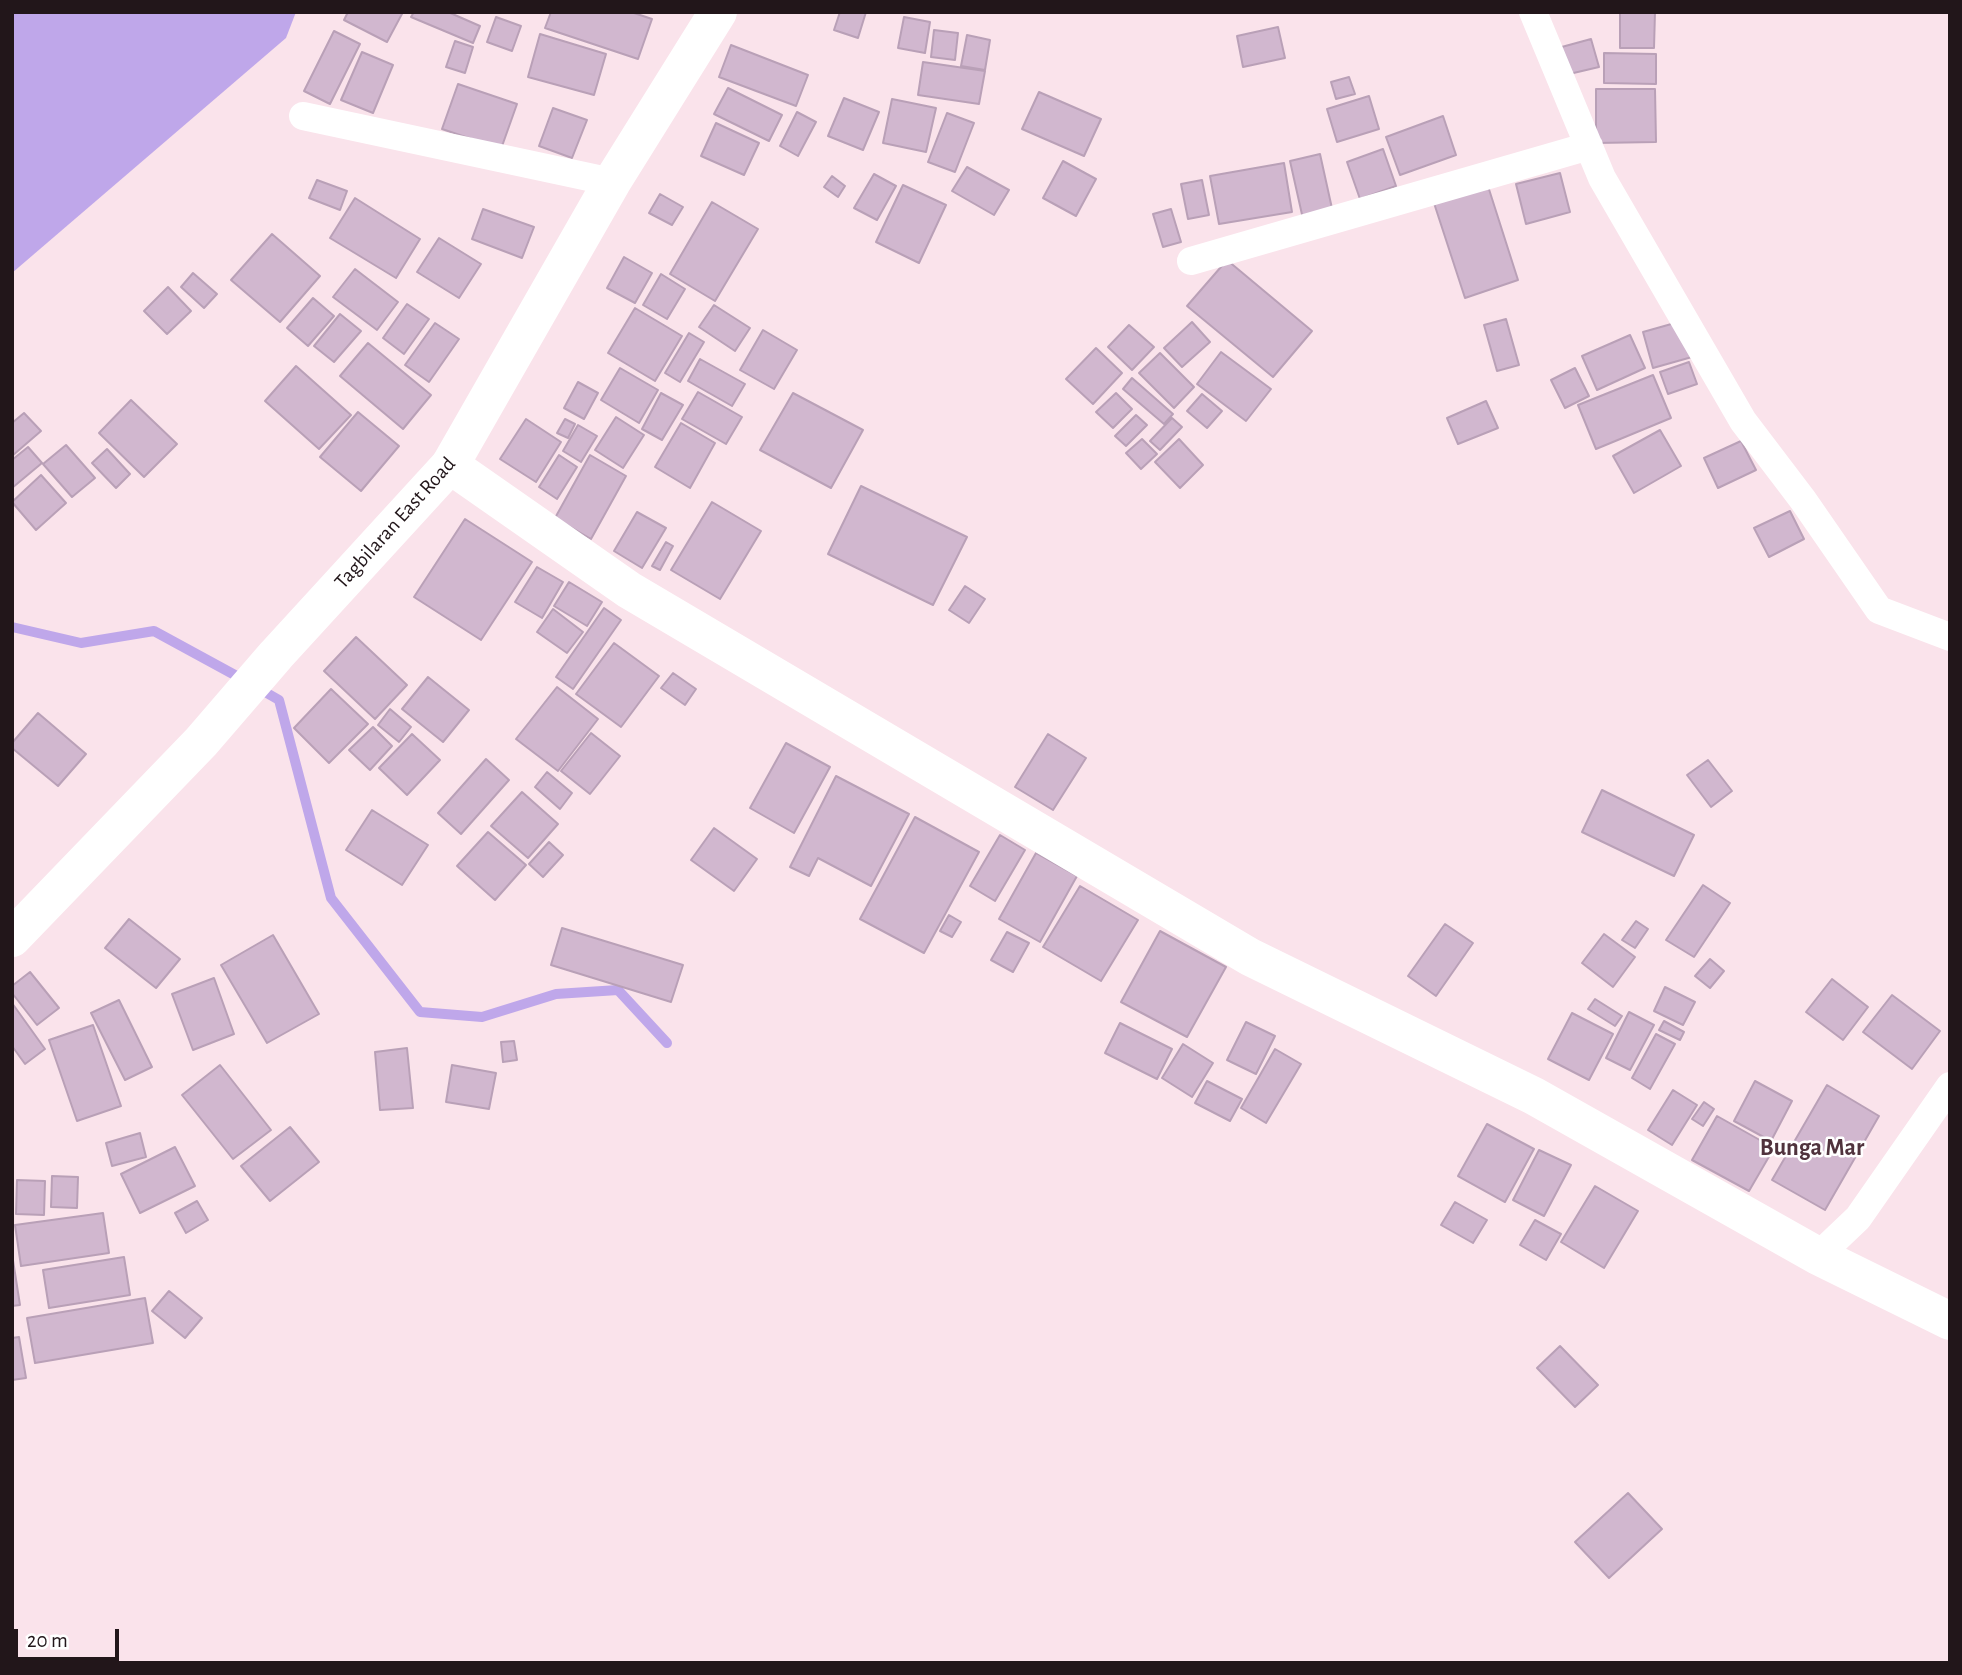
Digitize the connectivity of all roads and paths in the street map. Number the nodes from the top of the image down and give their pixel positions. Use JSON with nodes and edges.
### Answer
{"nodes":[{"id":1,"x":718,"y":12,"type":"edge"},
{"id":2,"x":1533,"y":12,"type":"edge"},
{"id":3,"x":303,"y":116,"type":"dead end"},
{"id":4,"x":1589,"y":146,"type":"junction"},
{"id":5,"x":612,"y":182,"type":"junction"},
{"id":6,"x":1191,"y":261,"type":"dead end"},
{"id":7,"x":450,"y":465,"type":"junction"},
{"id":8,"x":1950,"y":637,"type":"edge"},
{"id":9,"x":12,"y":938,"type":"edge"},
{"id":10,"x":1950,"y":1086,"type":"edge"},
{"id":11,"x":1818,"y":1256,"type":"junction"},
{"id":12,"x":1950,"y":1321,"type":"edge"}],
"edges":[{"from":1,"to":5,"type":"street","name":"Tagbilaran East Road"},
{"from":2,"to":4,"type":"street"},
{"from":3,"to":5,"type":"street"},
{"from":4,"to":6,"type":"street"},
{"from":4,"to":8,"type":"street"},
{"from":5,"to":7,"type":"street","name":"Tagbilaran East Road"},
{"from":7,"to":9,"type":"street","name":"Tagbilaran East Road"},
{"from":7,"to":11,"type":"street"},
{"from":10,"to":11,"type":"street"},
{"from":11,"to":12,"type":"street"}]}
